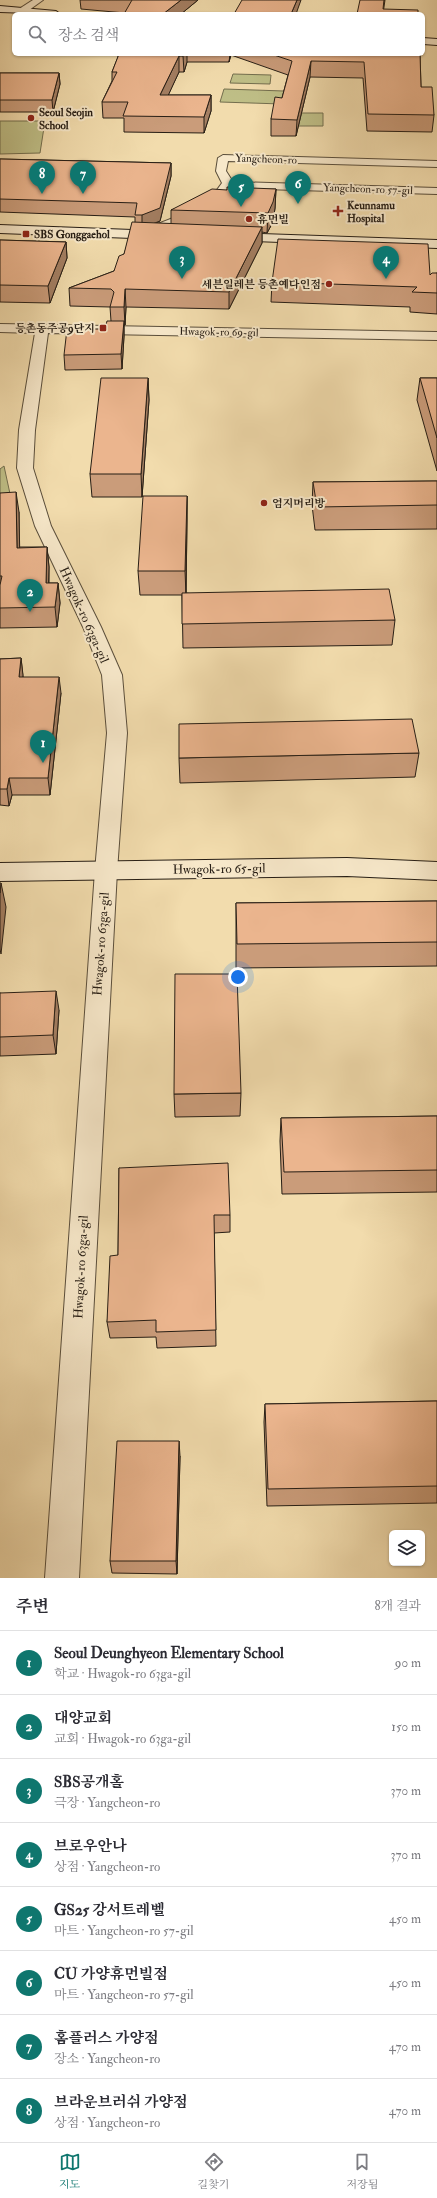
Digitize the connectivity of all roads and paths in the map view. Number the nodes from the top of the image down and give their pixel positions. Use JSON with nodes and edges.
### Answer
{"nodes":[{"id":1,"x":39,"y":0,"type":"edge"},
{"id":2,"x":0,"y":9,"type":"edge"},
{"id":3,"x":22,"y":11,"type":"junction"},
{"id":4,"x":33,"y":12,"type":"edge"},
{"id":5,"x":425,"y":41,"type":"edge"},
{"id":6,"x":437,"y":42,"type":"edge"},
{"id":7,"x":437,"y":164,"type":"edge"},
{"id":8,"x":227,"y":185,"type":"junction"},
{"id":9,"x":437,"y":191,"type":"edge"},
{"id":10,"x":0,"y":229,"type":"edge"},
{"id":11,"x":144,"y":234,"type":"junction"},
{"id":12,"x":176,"y":235,"type":"edge"},
{"id":13,"x":223,"y":237,"type":"edge"},
{"id":14,"x":437,"y":244,"type":"edge"},
{"id":15,"x":0,"y":328,"type":"edge"},
{"id":16,"x":42,"y":328,"type":"junction"},
{"id":17,"x":437,"y":336,"type":"edge"},
{"id":18,"x":106,"y":871,"type":"junction"},
{"id":19,"x":437,"y":871,"type":"edge"},
{"id":20,"x":0,"y":872,"type":"edge"},
{"id":21,"x":62,"y":1578,"type":"edge"}],
"edges":[{"from":1,"to":3,"type":"street"},
{"from":2,"to":3,"type":"main road"},
{"from":3,"to":4,"type":"main road"},
{"from":5,"to":6,"type":"main road"},
{"from":7,"to":8,"type":"street","name":"Yangcheon-ro"},
{"from":8,"to":9,"type":"street","name":"Yangcheon-ro 57-gil"},
{"from":8,"to":11,"type":"street"},
{"from":10,"to":11,"type":"main road"},
{"from":11,"to":12,"type":"main road"},
{"from":13,"to":14,"type":"main road"},
{"from":15,"to":16,"type":"street","name":"Hwagok-ro 69-gil"},
{"from":16,"to":17,"type":"street","name":"Hwagok-ro 69-gil"},
{"from":16,"to":18,"type":"street","name":"Hwagok-ro 63ga-gil"},
{"from":18,"to":19,"type":"main road","name":"Hwagok-ro 65-gil"},
{"from":18,"to":20,"type":"main road","name":"Hwagok-ro 65-gil"},
{"from":18,"to":21,"type":"street","name":"Hwagok-ro 63ga-gil"}]}
